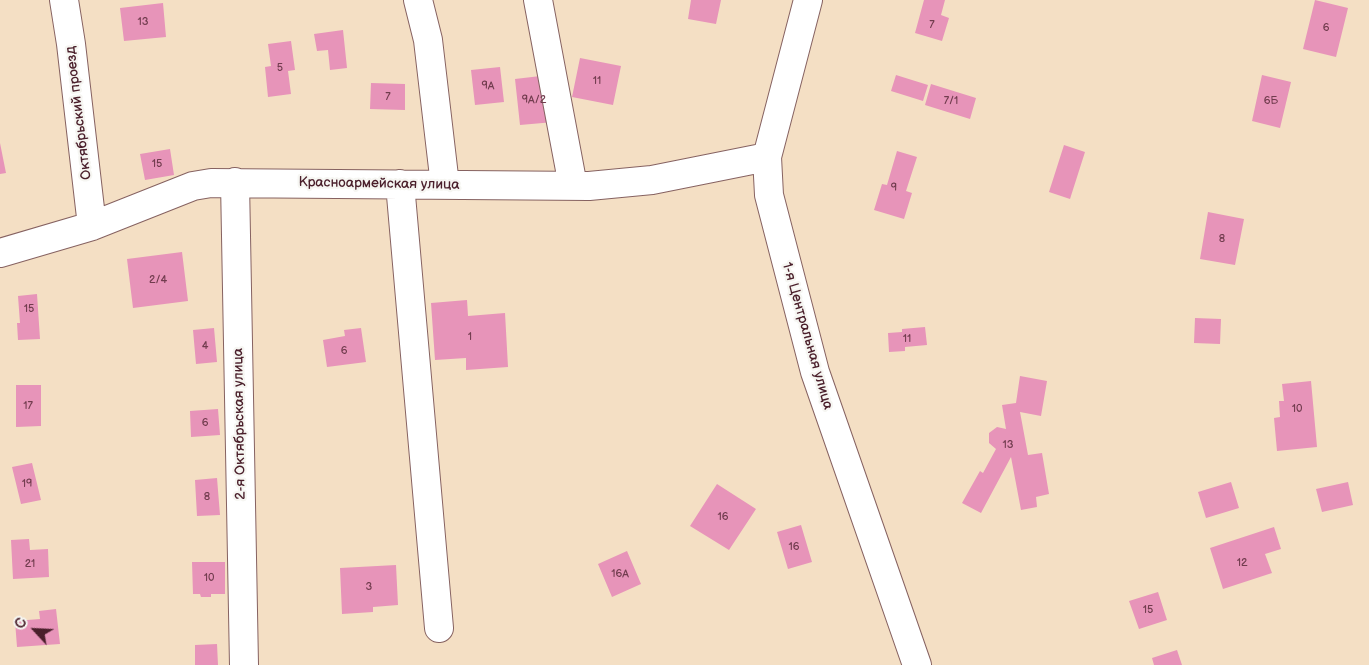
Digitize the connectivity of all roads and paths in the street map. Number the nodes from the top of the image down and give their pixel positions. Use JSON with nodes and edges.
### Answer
{"nodes":[{"id":1,"x":64,"y":0,"type":"edge"},
{"id":2,"x":418,"y":0,"type":"edge"},
{"id":3,"x":538,"y":0,"type":"edge"},
{"id":4,"x":808,"y":0,"type":"edge"},
{"id":5,"x":767,"y":157,"type":"junction"},
{"id":6,"x":235,"y":182,"type":"junction"},
{"id":7,"x":400,"y":184,"type":"junction"},
{"id":8,"x":446,"y":185,"type":"junction"},
{"id":9,"x":573,"y":186,"type":"junction"},
{"id":10,"x":92,"y":226,"type":"junction"},
{"id":11,"x":0,"y":254,"type":"edge"},
{"id":12,"x":439,"y":628,"type":"dead end"},
{"id":13,"x":244,"y":665,"type":"edge"},
{"id":14,"x":917,"y":665,"type":"edge"}],
"edges":[{"from":1,"to":10,"type":"street","name":"Октябрьский проезд"},
{"from":2,"to":8,"type":"street"},
{"from":3,"to":9,"type":"street"},
{"from":4,"to":5,"type":"street","name":"1-я Центральная улица"},
{"from":5,"to":9,"type":"street","name":"Красноармейская улица"},
{"from":5,"to":14,"type":"street","name":"1-я Центральная улица"},
{"from":6,"to":7,"type":"street","name":"Красноармейская улица"},
{"from":6,"to":10,"type":"street","name":"Красноармейская улица"},
{"from":6,"to":13,"type":"street","name":"2-я Октябрьская улица"},
{"from":7,"to":8,"type":"street","name":"Красноармейская улица"},
{"from":7,"to":12,"type":"street"},
{"from":8,"to":9,"type":"street","name":"Красноармейская улица"},
{"from":10,"to":11,"type":"street","name":"Красноармейская улица"}]}
